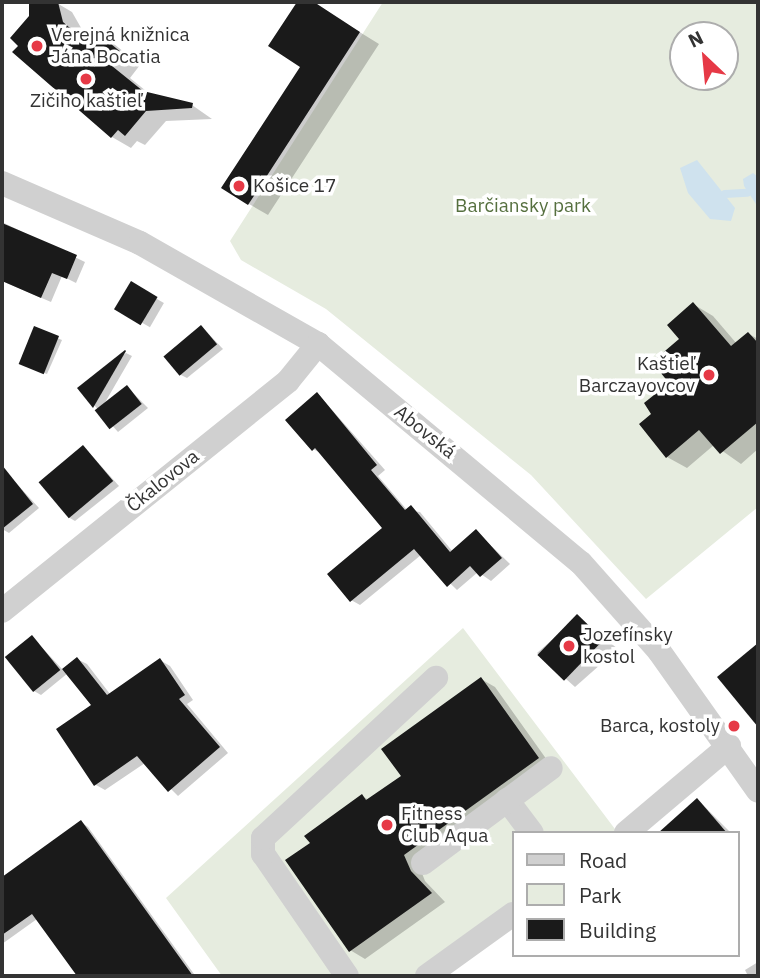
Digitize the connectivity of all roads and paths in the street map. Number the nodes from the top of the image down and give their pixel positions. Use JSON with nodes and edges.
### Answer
{"nodes":[{"id":1,"x":2,"y":183,"type":"edge"},
{"id":2,"x":318,"y":344,"type":"junction"},
{"id":3,"x":2,"y":611,"type":"edge"},
{"id":4,"x":436,"y":678,"type":"dead end"},
{"id":5,"x":729,"y":746,"type":"junction"},
{"id":6,"x":551,"y":768,"type":"dead end"},
{"id":7,"x":758,"y":792,"type":"edge"},
{"id":8,"x":507,"y":800,"type":"junction"},
{"id":9,"x":530,"y":831,"type":"edge"},
{"id":10,"x":628,"y":831,"type":"edge"},
{"id":11,"x":423,"y":863,"type":"dead end"},
{"id":12,"x":512,"y":915,"type":"edge"},
{"id":13,"x":348,"y":976,"type":"edge"},
{"id":14,"x":427,"y":976,"type":"edge"}],
"edges":[{"from":1,"to":2,"type":"street","name":"Abovská"},
{"from":2,"to":3,"type":"street","name":"Čkalovova"},
{"from":2,"to":5,"type":"street","name":"Abovská"},
{"from":4,"to":13,"type":"street"},
{"from":5,"to":7,"type":"street","name":"Abovská"},
{"from":5,"to":10,"type":"street"},
{"from":6,"to":8,"type":"street"},
{"from":8,"to":9,"type":"street"},
{"from":8,"to":11,"type":"street"},
{"from":12,"to":14,"type":"street"}]}
